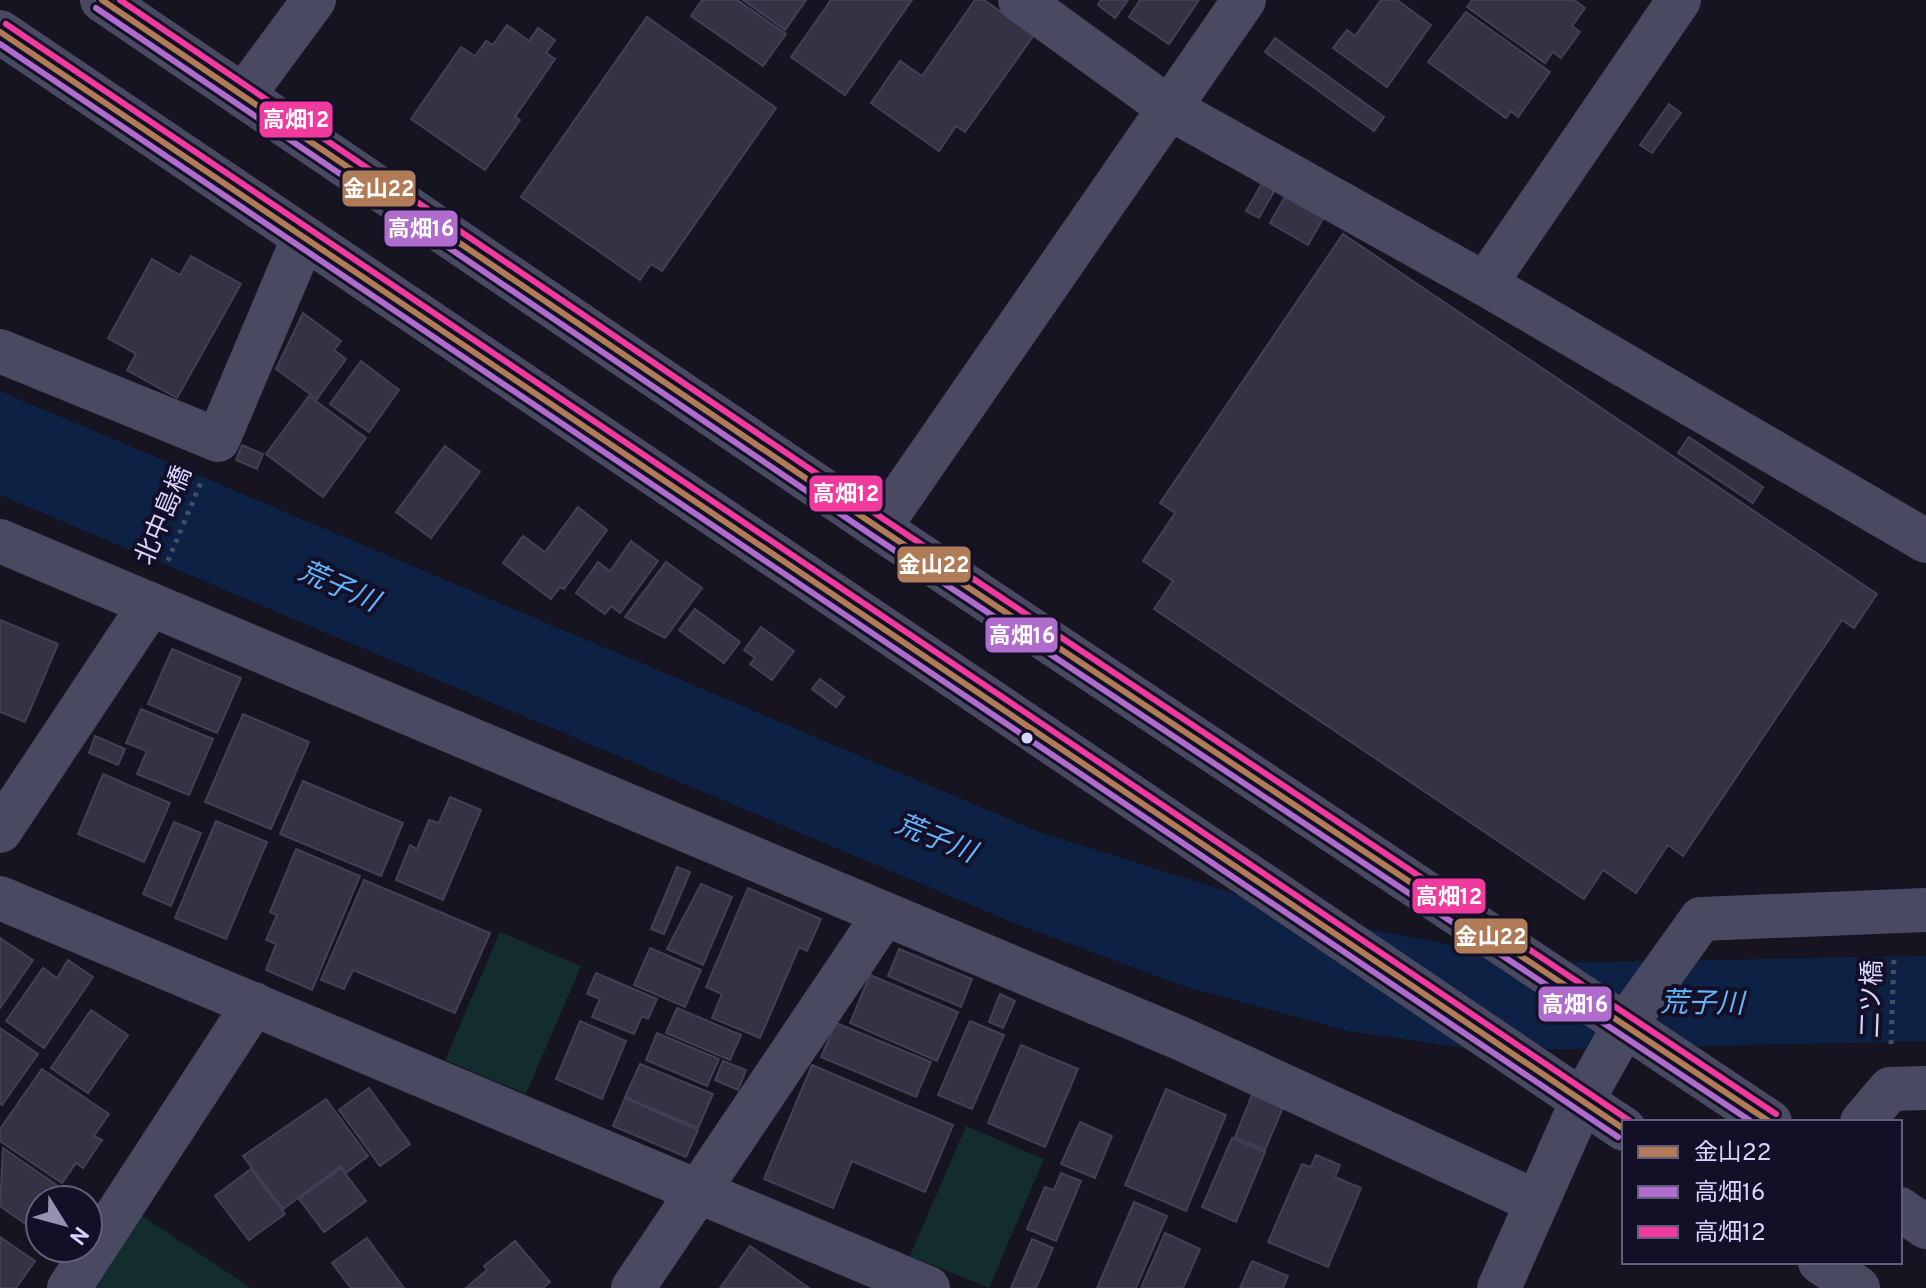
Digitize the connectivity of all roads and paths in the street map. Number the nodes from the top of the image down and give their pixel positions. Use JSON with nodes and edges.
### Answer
{"nodes":[{"id":1,"x":102,"y":0,"type":"edge"},
{"id":2,"x":314,"y":0,"type":"edge"},
{"id":3,"x":1020,"y":0,"type":"edge"},
{"id":4,"x":1244,"y":0,"type":"edge"},
{"id":5,"x":1679,"y":0,"type":"edge"},
{"id":6,"x":0,"y":32,"type":"edge"},
{"id":7,"x":243,"y":96,"type":"junction"},
{"id":8,"x":1169,"y":108,"type":"junction"},
{"id":9,"x":303,"y":239,"type":"junction"},
{"id":10,"x":1485,"y":284,"type":"junction"},
{"id":11,"x":0,"y":351,"type":"edge"},
{"id":12,"x":203,"y":476,"type":"dead end"},
{"id":13,"x":879,"y":528,"type":"junction"},
{"id":14,"x":0,"y":541,"type":"edge"},
{"id":15,"x":1926,"y":541,"type":"edge"},
{"id":16,"x":157,"y":588,"type":"junction"},
{"id":17,"x":0,"y":831,"type":"edge"},
{"id":18,"x":0,"y":898,"type":"edge"},
{"id":19,"x":1926,"y":910,"type":"edge"},
{"id":20,"x":884,"y":915,"type":"junction"},
{"id":21,"x":1895,"y":948,"type":"dead end"},
{"id":22,"x":254,"y":1004,"type":"junction"},
{"id":23,"x":1625,"y":1025,"type":"junction"},
{"id":24,"x":1891,"y":1051,"type":"dead end"},
{"id":25,"x":1591,"y":1085,"type":"junction"},
{"id":26,"x":1926,"y":1088,"type":"edge"},
{"id":27,"x":1767,"y":1120,"type":"edge"},
{"id":28,"x":1864,"y":1120,"type":"edge"},
{"id":29,"x":1622,"y":1126,"type":"edge"},
{"id":30,"x":698,"y":1191,"type":"junction"},
{"id":31,"x":1537,"y":1202,"type":"junction"},
{"id":32,"x":1902,"y":1210,"type":"edge"},
{"id":33,"x":1926,"y":1227,"type":"edge"},
{"id":34,"x":1823,"y":1264,"type":"edge"},
{"id":35,"x":69,"y":1288,"type":"edge"},
{"id":36,"x":633,"y":1288,"type":"edge"},
{"id":37,"x":928,"y":1288,"type":"edge"},
{"id":38,"x":1499,"y":1288,"type":"edge"},
{"id":39,"x":1858,"y":1288,"type":"edge"}],
"edges":[{"from":1,"to":7,"type":"street"},
{"from":2,"to":7,"type":"street"},
{"from":3,"to":8,"type":"street"},
{"from":4,"to":8,"type":"street"},
{"from":5,"to":10,"type":"street"},
{"from":6,"to":9,"type":"street"},
{"from":7,"to":13,"type":"street"},
{"from":8,"to":10,"type":"street"},
{"from":8,"to":13,"type":"street"},
{"from":9,"to":11,"type":"street"},
{"from":9,"to":25,"type":"street"},
{"from":10,"to":15,"type":"street"},
{"from":12,"to":16,"type":"path","name":"北中島橋"},
{"from":13,"to":23,"type":"street"},
{"from":14,"to":16,"type":"street"},
{"from":16,"to":17,"type":"street"},
{"from":16,"to":20,"type":"street"},
{"from":18,"to":22,"type":"street"},
{"from":19,"to":23,"type":"street"},
{"from":20,"to":30,"type":"street"},
{"from":20,"to":31,"type":"street"},
{"from":21,"to":24,"type":"path","name":"二ツ橋"},
{"from":22,"to":30,"type":"street"},
{"from":22,"to":35,"type":"street"},
{"from":23,"to":25,"type":"street"},
{"from":23,"to":27,"type":"street"},
{"from":25,"to":29,"type":"street"},
{"from":25,"to":31,"type":"street"},
{"from":26,"to":28,"type":"street"},
{"from":30,"to":36,"type":"street"},
{"from":30,"to":37,"type":"street"},
{"from":31,"to":38,"type":"street"},
{"from":32,"to":33,"type":"street"},
{"from":34,"to":39,"type":"street"}]}
